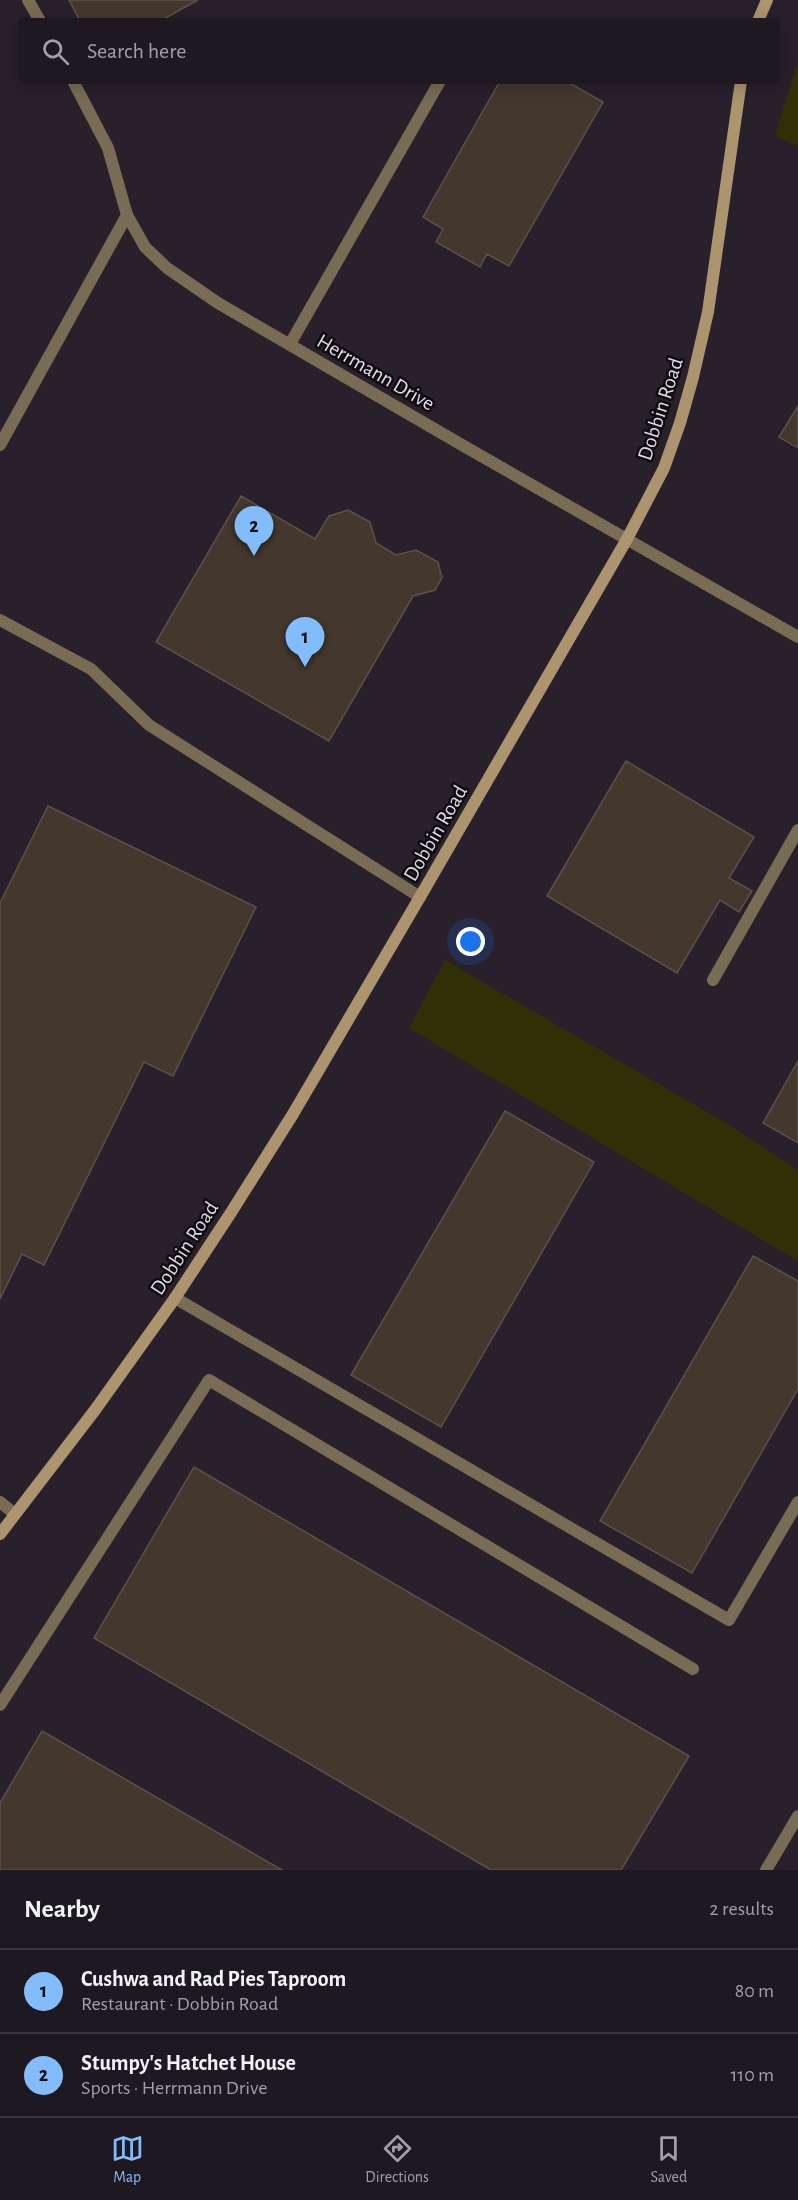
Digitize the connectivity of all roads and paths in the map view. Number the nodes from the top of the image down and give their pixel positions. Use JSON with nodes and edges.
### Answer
{"nodes":[{"id":1,"x":28,"y":0,"type":"edge"},
{"id":2,"x":756,"y":0,"type":"edge"},
{"id":3,"x":767,"y":0,"type":"edge"},
{"id":4,"x":38,"y":18,"type":"edge"},
{"id":5,"x":758,"y":18,"type":"edge"},
{"id":6,"x":759,"y":18,"type":"edge"},
{"id":7,"x":75,"y":84,"type":"edge"},
{"id":8,"x":438,"y":84,"type":"edge"},
{"id":9,"x":741,"y":84,"type":"edge"},
{"id":10,"x":127,"y":215,"type":"junction"},
{"id":11,"x":290,"y":344,"type":"junction"},
{"id":12,"x":0,"y":445,"type":"edge"},
{"id":13,"x":627,"y":539,"type":"junction"},
{"id":14,"x":0,"y":620,"type":"edge"},
{"id":15,"x":798,"y":637,"type":"edge"},
{"id":16,"x":798,"y":830,"type":"edge"},
{"id":17,"x":420,"y":897,"type":"junction"},
{"id":18,"x":713,"y":980,"type":"dead end"},
{"id":19,"x":175,"y":1298,"type":"junction"},
{"id":20,"x":0,"y":1502,"type":"edge"},
{"id":21,"x":798,"y":1502,"type":"edge"},
{"id":22,"x":15,"y":1514,"type":"junction"},
{"id":23,"x":0,"y":1534,"type":"edge"},
{"id":24,"x":693,"y":1669,"type":"dead end"},
{"id":25,"x":0,"y":1705,"type":"edge"},
{"id":26,"x":798,"y":1816,"type":"edge"},
{"id":27,"x":766,"y":1870,"type":"edge"}],
"edges":[{"from":1,"to":4,"type":"street"},
{"from":2,"to":5,"type":"street"},
{"from":3,"to":6,"type":"street"},
{"from":7,"to":10,"type":"street","name":"Herrmann Drive"},
{"from":8,"to":11,"type":"street"},
{"from":9,"to":13,"type":"street","name":"Dobbin Road"},
{"from":10,"to":11,"type":"street","name":"Herrmann Drive"},
{"from":10,"to":12,"type":"street"},
{"from":11,"to":13,"type":"street","name":"Herrmann Drive"},
{"from":13,"to":15,"type":"street","name":"Herrmann Drive"},
{"from":13,"to":17,"type":"street","name":"Dobbin Road"},
{"from":14,"to":17,"type":"street"},
{"from":16,"to":18,"type":"street"},
{"from":17,"to":19,"type":"street","name":"Dobbin Road"},
{"from":19,"to":21,"type":"street"},
{"from":19,"to":22,"type":"street","name":"Dobbin Road"},
{"from":20,"to":22,"type":"street"},
{"from":22,"to":23,"type":"street","name":"Dobbin Road"},
{"from":24,"to":25,"type":"street"},
{"from":26,"to":27,"type":"street"}]}
